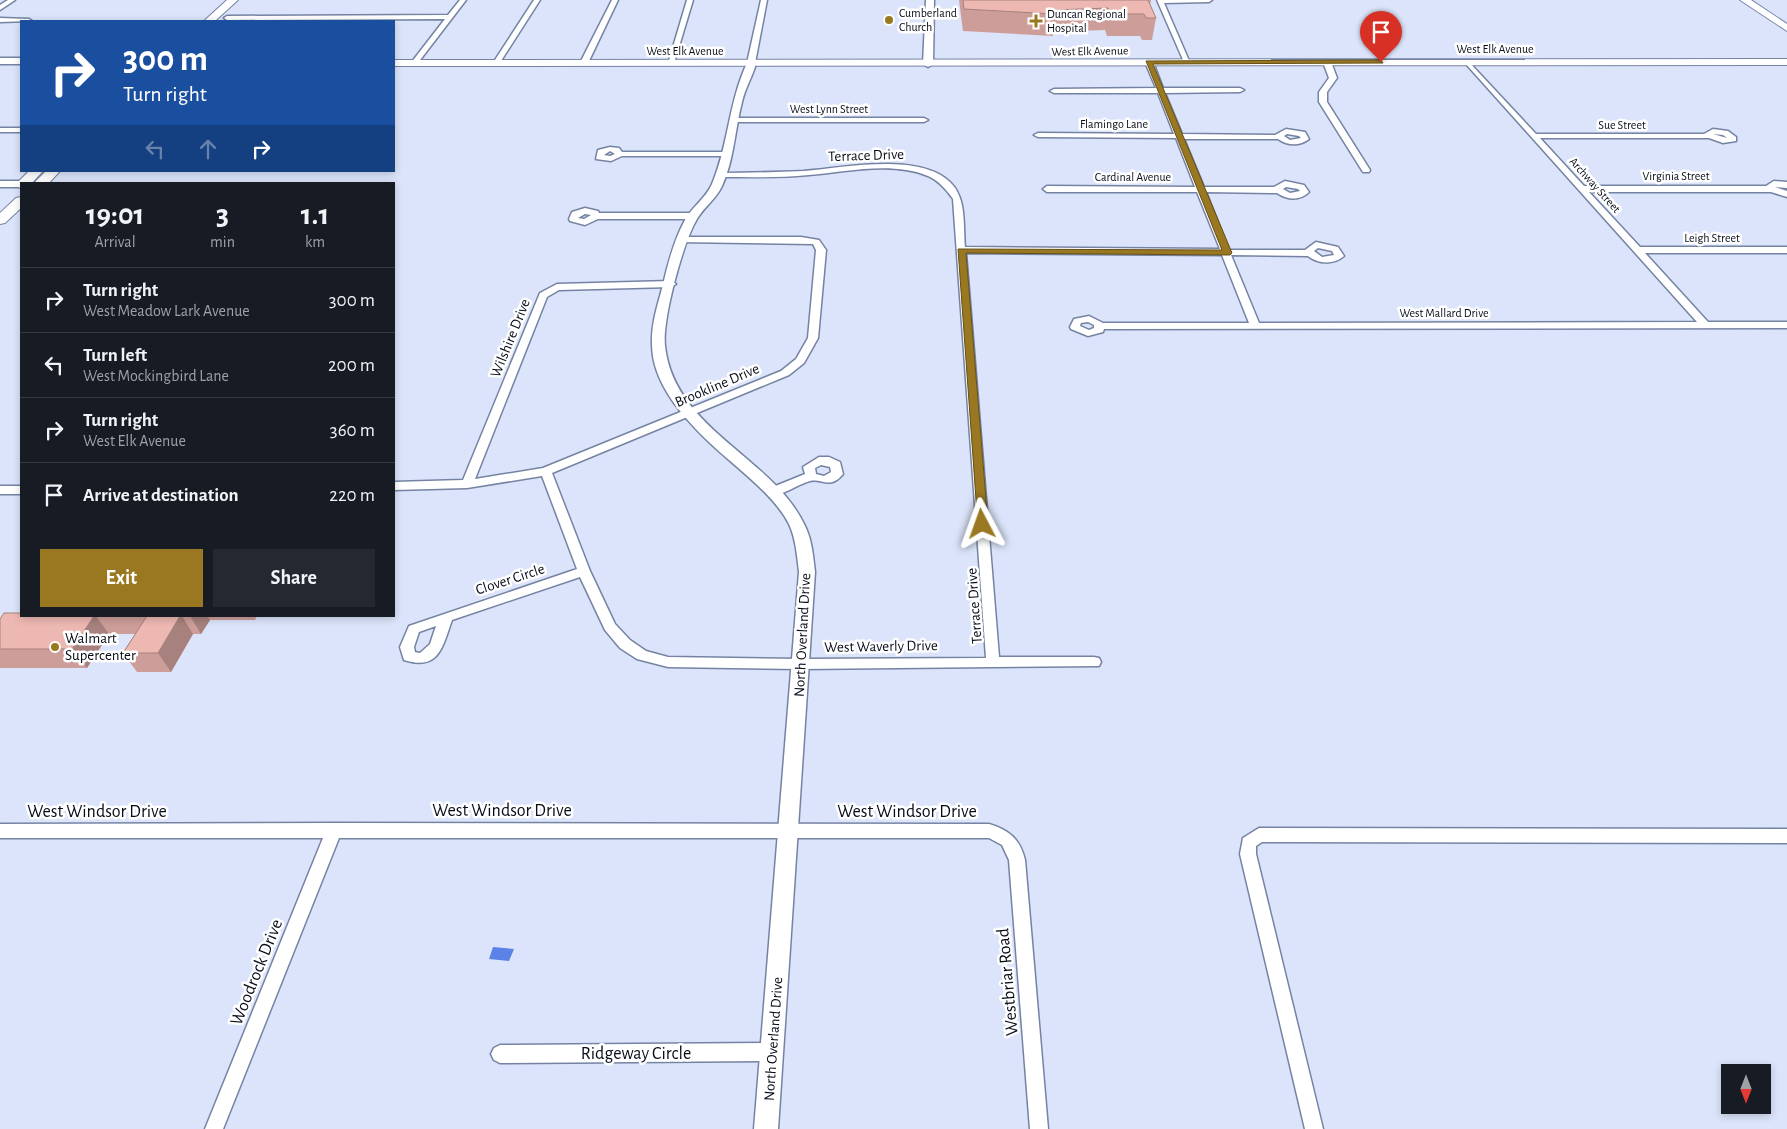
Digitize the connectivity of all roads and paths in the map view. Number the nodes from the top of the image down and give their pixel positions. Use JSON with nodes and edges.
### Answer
{"nodes":[{"id":1,"x":12,"y":0,"type":"edge"},
{"id":2,"x":233,"y":0,"type":"edge"},
{"id":3,"x":246,"y":0,"type":"edge"},
{"id":4,"x":462,"y":0,"type":"edge"},
{"id":5,"x":536,"y":0,"type":"edge"},
{"id":6,"x":616,"y":0,"type":"edge"},
{"id":7,"x":690,"y":0,"type":"edge"},
{"id":8,"x":764,"y":0,"type":"edge"},
{"id":9,"x":930,"y":0,"type":"edge"},
{"id":10,"x":1161,"y":0,"type":"edge"},
{"id":11,"x":1209,"y":0,"type":"edge"},
{"id":12,"x":1745,"y":0,"type":"edge"},
{"id":13,"x":0,"y":8,"type":"edge"},
{"id":14,"x":450,"y":18,"type":"junction"},
{"id":15,"x":225,"y":19,"type":"edge"},
{"id":16,"x":0,"y":20,"type":"edge"},
{"id":17,"x":210,"y":20,"type":"edge"},
{"id":18,"x":20,"y":21,"type":"edge"},
{"id":19,"x":1787,"y":28,"type":"edge"},
{"id":20,"x":0,"y":61,"type":"edge"},
{"id":21,"x":20,"y":61,"type":"edge"},
{"id":22,"x":1149,"y":62,"type":"junction"},
{"id":23,"x":1188,"y":62,"type":"junction"},
{"id":24,"x":1327,"y":62,"type":"junction"},
{"id":25,"x":1467,"y":62,"type":"junction"},
{"id":26,"x":1787,"y":62,"type":"edge"},
{"id":27,"x":395,"y":63,"type":"edge"},
{"id":28,"x":415,"y":63,"type":"junction"},
{"id":29,"x":497,"y":63,"type":"junction"},
{"id":30,"x":584,"y":63,"type":"junction"},
{"id":31,"x":670,"y":63,"type":"junction"},
{"id":32,"x":751,"y":63,"type":"junction"},
{"id":33,"x":928,"y":64,"type":"junction"},
{"id":34,"x":1240,"y":90,"type":"dead end"},
{"id":35,"x":1054,"y":91,"type":"dead end"},
{"id":36,"x":1160,"y":91,"type":"junction"},
{"id":37,"x":734,"y":120,"type":"junction"},
{"id":38,"x":924,"y":120,"type":"dead end"},
{"id":39,"x":0,"y":130,"type":"edge"},
{"id":40,"x":20,"y":130,"type":"edge"},
{"id":41,"x":1038,"y":135,"type":"dead end"},
{"id":42,"x":1179,"y":136,"type":"junction"},
{"id":43,"x":1279,"y":136,"type":"dead end"},
{"id":44,"x":1535,"y":136,"type":"junction"},
{"id":45,"x":1709,"y":136,"type":"dead end"},
{"id":46,"x":620,"y":154,"type":"dead end"},
{"id":47,"x":726,"y":154,"type":"junction"},
{"id":48,"x":1366,"y":170,"type":"dead end"},
{"id":49,"x":36,"y":172,"type":"edge"},
{"id":50,"x":53,"y":172,"type":"edge"},
{"id":51,"x":720,"y":175,"type":"junction"},
{"id":52,"x":24,"y":182,"type":"edge"},
{"id":53,"x":42,"y":182,"type":"edge"},
{"id":54,"x":0,"y":184,"type":"edge"},
{"id":55,"x":20,"y":184,"type":"edge"},
{"id":56,"x":20,"y":186,"type":"edge"},
{"id":57,"x":1787,"y":186,"type":"edge"},
{"id":58,"x":1582,"y":188,"type":"junction"},
{"id":59,"x":1047,"y":189,"type":"dead end"},
{"id":60,"x":1771,"y":189,"type":"junction"},
{"id":61,"x":1201,"y":190,"type":"junction"},
{"id":62,"x":1278,"y":190,"type":"dead end"},
{"id":63,"x":1787,"y":194,"type":"edge"},
{"id":64,"x":20,"y":202,"type":"edge"},
{"id":65,"x":0,"y":204,"type":"edge"},
{"id":66,"x":596,"y":216,"type":"dead end"},
{"id":67,"x":693,"y":216,"type":"junction"},
{"id":68,"x":0,"y":220,"type":"edge"},
{"id":69,"x":681,"y":240,"type":"junction"},
{"id":70,"x":961,"y":250,"type":"junction"},
{"id":71,"x":1637,"y":250,"type":"junction"},
{"id":72,"x":1787,"y":250,"type":"edge"},
{"id":73,"x":1227,"y":253,"type":"junction"},
{"id":74,"x":1310,"y":253,"type":"dead end"},
{"id":75,"x":671,"y":284,"type":"junction"},
{"id":76,"x":1255,"y":325,"type":"junction"},
{"id":77,"x":1705,"y":325,"type":"junction"},
{"id":78,"x":1787,"y":325,"type":"edge"},
{"id":79,"x":1100,"y":326,"type":"dead end"},
{"id":80,"x":690,"y":414,"type":"junction"},
{"id":81,"x":546,"y":471,"type":"junction"},
{"id":82,"x":811,"y":476,"type":"dead end"},
{"id":83,"x":467,"y":484,"type":"junction"},
{"id":84,"x":395,"y":486,"type":"edge"},
{"id":85,"x":0,"y":490,"type":"edge"},
{"id":86,"x":20,"y":490,"type":"edge"},
{"id":87,"x":772,"y":492,"type":"junction"},
{"id":88,"x":584,"y":571,"type":"junction"},
{"id":89,"x":446,"y":617,"type":"dead end"},
{"id":90,"x":993,"y":661,"type":"junction"},
{"id":91,"x":1094,"y":662,"type":"dead end"},
{"id":92,"x":801,"y":664,"type":"junction"},
{"id":93,"x":334,"y":830,"type":"junction"},
{"id":94,"x":0,"y":831,"type":"edge"},
{"id":95,"x":789,"y":831,"type":"junction"},
{"id":96,"x":1787,"y":836,"type":"edge"},
{"id":97,"x":1004,"y":837,"type":"joint"},
{"id":98,"x":772,"y":1052,"type":"junction"},
{"id":99,"x":500,"y":1054,"type":"dead end"},
{"id":100,"x":214,"y":1129,"type":"edge"},
{"id":101,"x":766,"y":1129,"type":"edge"},
{"id":102,"x":1039,"y":1129,"type":"edge"},
{"id":103,"x":1314,"y":1129,"type":"edge"}],
"edges":[{"from":1,"to":13,"type":"street"},
{"from":2,"to":17,"type":"main road"},
{"from":3,"to":15,"type":"main road"},
{"from":4,"to":14,"type":"street"},
{"from":5,"to":29,"type":"street"},
{"from":6,"to":30,"type":"street"},
{"from":7,"to":31,"type":"street"},
{"from":8,"to":32,"type":"street"},
{"from":9,"to":33,"type":"street"},
{"from":10,"to":11,"type":"street"},
{"from":10,"to":23,"type":"street"},
{"from":12,"to":19,"type":"main road"},
{"from":14,"to":15,"type":"street"},
{"from":14,"to":28,"type":"street"},
{"from":16,"to":18,"type":"street"},
{"from":20,"to":21,"type":"street"},
{"from":22,"to":23,"type":"main road","name":"West Elk Avenue"},
{"from":22,"to":33,"type":"main road","name":"West Elk Avenue"},
{"from":22,"to":36,"type":"street"},
{"from":23,"to":24,"type":"main road","name":"West Elk Avenue"},
{"from":24,"to":25,"type":"main road","name":"West Elk Avenue"},
{"from":24,"to":48,"type":"street"},
{"from":25,"to":26,"type":"main road","name":"West Elk Avenue"},
{"from":25,"to":44,"type":"street","name":"Archway Street"},
{"from":27,"to":28,"type":"main road","name":"West Elk Avenue"},
{"from":28,"to":29,"type":"main road","name":"West Elk Avenue"},
{"from":29,"to":30,"type":"main road","name":"West Elk Avenue"},
{"from":30,"to":31,"type":"main road","name":"West Elk Avenue"},
{"from":31,"to":32,"type":"main road","name":"West Elk Avenue"},
{"from":32,"to":33,"type":"main road","name":"West Elk Avenue"},
{"from":32,"to":37,"type":"street","name":"North Overland Drive"},
{"from":34,"to":36,"type":"street"},
{"from":35,"to":36,"type":"street"},
{"from":36,"to":42,"type":"street"},
{"from":37,"to":38,"type":"street","name":"West Lynn Street"},
{"from":37,"to":47,"type":"street","name":"North Overland Drive"},
{"from":39,"to":40,"type":"street"},
{"from":41,"to":42,"type":"street","name":"Flamingo Lane"},
{"from":42,"to":43,"type":"street","name":"Flamingo Lane"},
{"from":42,"to":61,"type":"street"},
{"from":44,"to":45,"type":"street","name":"Sue Street"},
{"from":44,"to":58,"type":"street","name":"Archway Street"},
{"from":46,"to":47,"type":"street"},
{"from":47,"to":51,"type":"street","name":"North Overland Drive"},
{"from":49,"to":52,"type":"main road"},
{"from":50,"to":53,"type":"main road"},
{"from":51,"to":67,"type":"street","name":"North Overland Drive"},
{"from":51,"to":70,"type":"street","name":"Terrace Drive"},
{"from":54,"to":55,"type":"street"},
{"from":56,"to":65,"type":"main road"},
{"from":57,"to":60,"type":"street","name":"Virginia Street"},
{"from":58,"to":60,"type":"street","name":"Virginia Street"},
{"from":58,"to":71,"type":"street","name":"Archway Street"},
{"from":59,"to":61,"type":"street","name":"Cardinal Avenue"},
{"from":60,"to":63,"type":"street","name":"Virginia Street"},
{"from":61,"to":62,"type":"street","name":"Cardinal Avenue"},
{"from":61,"to":73,"type":"street"},
{"from":64,"to":68,"type":"main road"},
{"from":66,"to":67,"type":"street"},
{"from":67,"to":69,"type":"street","name":"North Overland Drive"},
{"from":69,"to":75,"type":"street","name":"North Overland Drive"},
{"from":69,"to":80,"type":"street","name":"Brookline Drive"},
{"from":70,"to":73,"type":"street"},
{"from":70,"to":90,"type":"street","name":"Terrace Drive"},
{"from":71,"to":72,"type":"street","name":"Leigh Street"},
{"from":71,"to":77,"type":"street","name":"Archway Street"},
{"from":73,"to":74,"type":"street"},
{"from":73,"to":76,"type":"street"},
{"from":75,"to":80,"type":"street","name":"North Overland Drive"},
{"from":75,"to":83,"type":"street","name":"Wilshire Drive"},
{"from":76,"to":77,"type":"street","name":"West Mallard Drive"},
{"from":76,"to":79,"type":"street","name":"West Mallard Drive"},
{"from":77,"to":78,"type":"street","name":"West Mallard Drive"},
{"from":80,"to":81,"type":"street","name":"Brookline Drive"},
{"from":80,"to":87,"type":"street","name":"North Overland Drive"},
{"from":81,"to":83,"type":"street","name":"Brookline Drive"},
{"from":81,"to":88,"type":"street","name":"West Waverly Drive"},
{"from":82,"to":87,"type":"street"},
{"from":83,"to":84,"type":"street","name":"Brookline Drive"},
{"from":85,"to":86,"type":"street"},
{"from":87,"to":92,"type":"street","name":"North Overland Drive"},
{"from":88,"to":89,"type":"street","name":"Clover Circle"},
{"from":88,"to":92,"type":"street","name":"West Waverly Drive"},
{"from":90,"to":91,"type":"street","name":"West Waverly Drive"},
{"from":90,"to":92,"type":"street","name":"West Waverly Drive"},
{"from":92,"to":95,"type":"street","name":"North Overland Drive"},
{"from":93,"to":94,"type":"street","name":"West Windsor Drive"},
{"from":93,"to":95,"type":"street","name":"West Windsor Drive"},
{"from":93,"to":100,"type":"street","name":"Woodrock Drive"},
{"from":95,"to":97,"type":"street","name":"West Windsor Drive"},
{"from":95,"to":98,"type":"street","name":"North Overland Drive"},
{"from":96,"to":103,"type":"street"},
{"from":97,"to":102,"type":"street","name":"Westbriar Road"},
{"from":98,"to":99,"type":"street","name":"Ridgeway Circle"},
{"from":98,"to":101,"type":"street","name":"North Overland Drive"}]}
